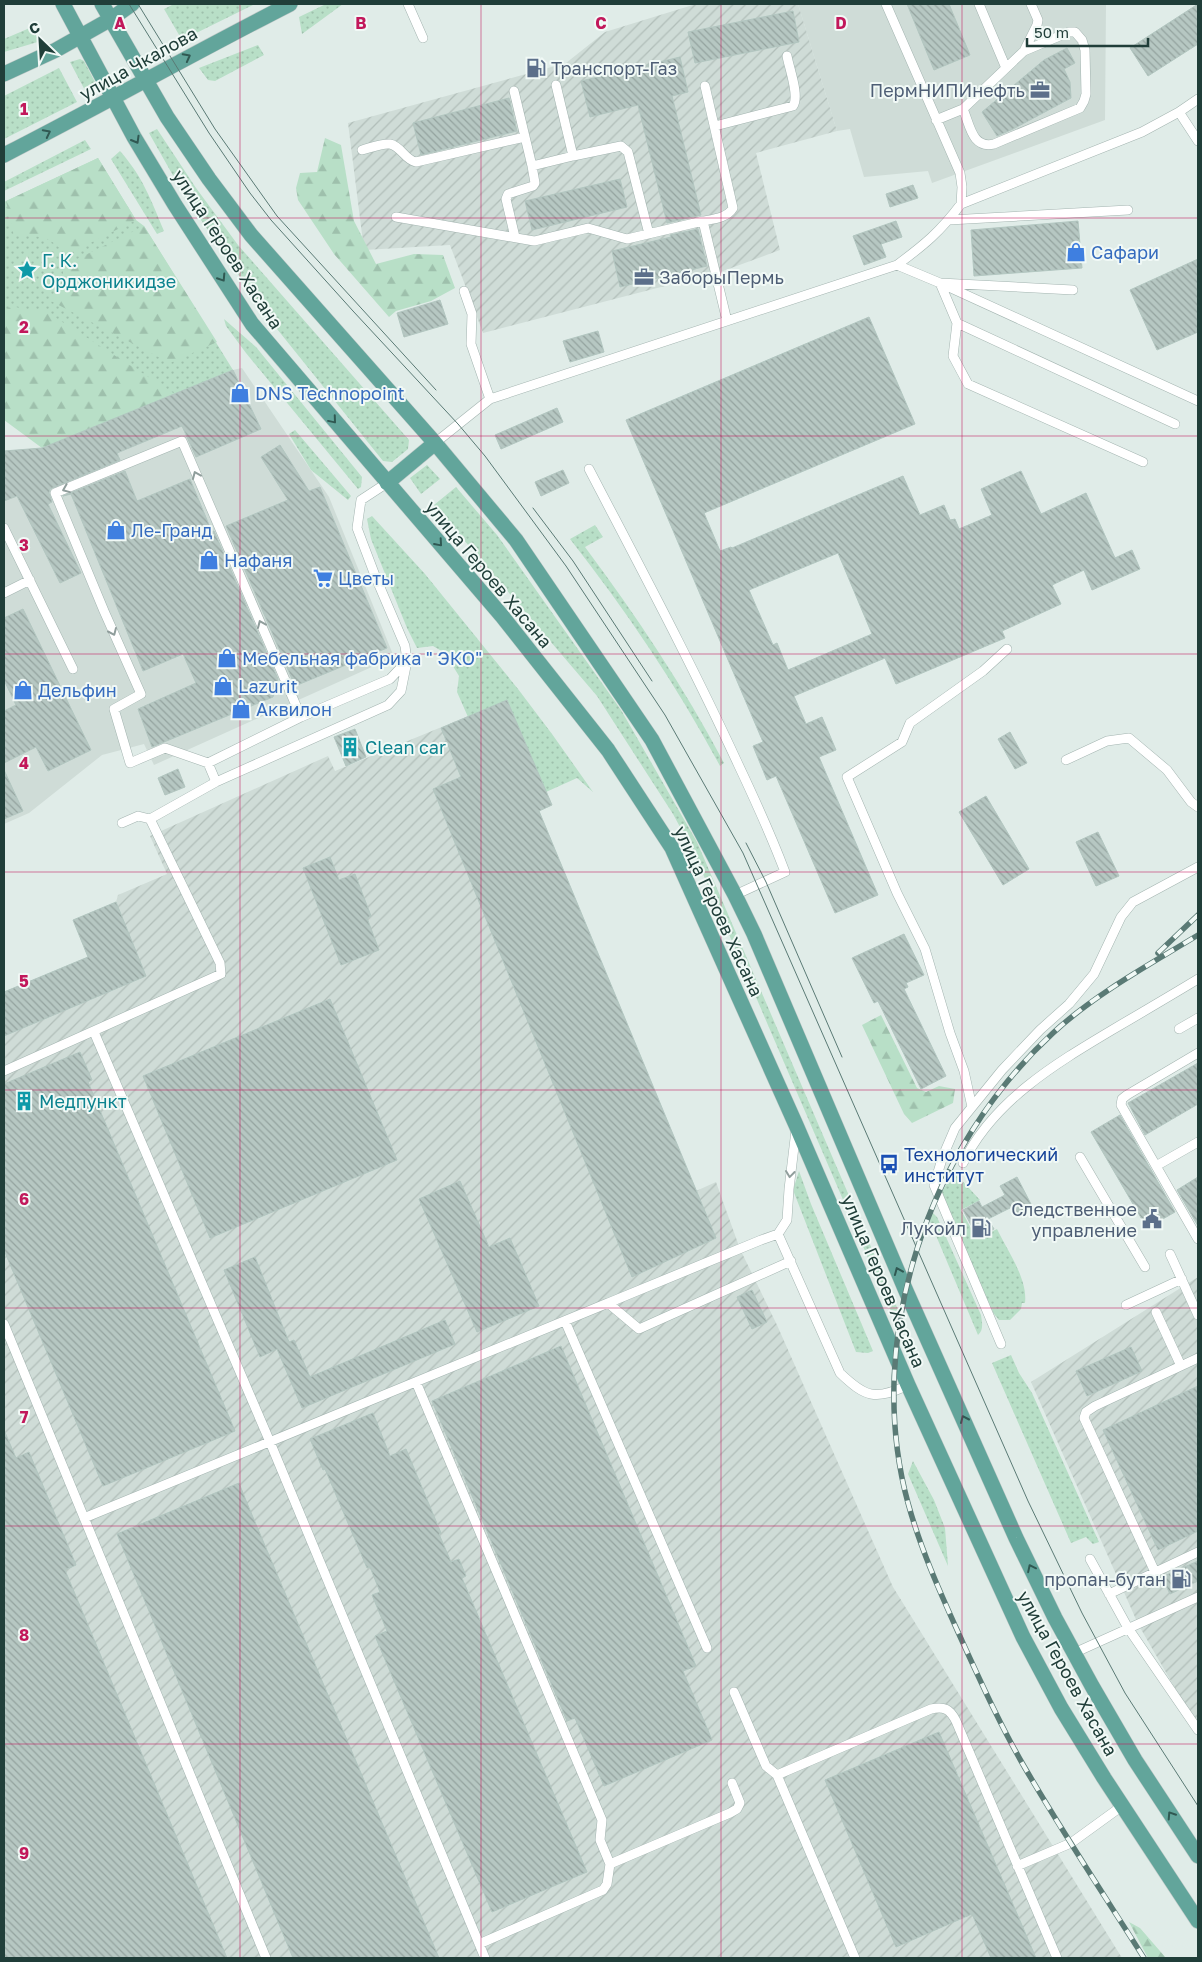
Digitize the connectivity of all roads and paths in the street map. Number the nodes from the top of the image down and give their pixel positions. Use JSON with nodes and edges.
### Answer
{"nodes":[{"id":1,"x":63,"y":4,"type":"edge"},
{"id":2,"x":102,"y":4,"type":"edge"},
{"id":3,"x":132,"y":4,"type":"edge"},
{"id":4,"x":290,"y":4,"type":"edge"},
{"id":5,"x":408,"y":4,"type":"edge"},
{"id":6,"x":886,"y":4,"type":"edge"},
{"id":7,"x":979,"y":4,"type":"edge"},
{"id":8,"x":1043,"y":4,"type":"edge"},
{"id":9,"x":1032,"y":6,"type":"edge"},
{"id":10,"x":111,"y":19,"type":"junction"},
{"id":11,"x":80,"y":36,"type":"junction"},
{"id":12,"x":423,"y":38,"type":"dead end"},
{"id":13,"x":1024,"y":51,"type":"junction"},
{"id":14,"x":786,"y":56,"type":"dead end"},
{"id":15,"x":1006,"y":68,"type":"junction"},
{"id":16,"x":4,"y":74,"type":"edge"},
{"id":17,"x":144,"y":80,"type":"junction"},
{"id":18,"x":556,"y":85,"type":"dead end"},
{"id":19,"x":706,"y":86,"type":"dead end"},
{"id":20,"x":514,"y":92,"type":"dead end"},
{"id":21,"x":112,"y":98,"type":"junction"},
{"id":22,"x":1198,"y":99,"type":"edge"},
{"id":23,"x":963,"y":109,"type":"junction"},
{"id":24,"x":1179,"y":112,"type":"junction"},
{"id":25,"x":936,"y":120,"type":"junction"},
{"id":26,"x":715,"y":126,"type":"junction"},
{"id":27,"x":525,"y":136,"type":"junction"},
{"id":28,"x":1198,"y":141,"type":"edge"},
{"id":29,"x":362,"y":150,"type":"dead end"},
{"id":30,"x":4,"y":154,"type":"edge"},
{"id":31,"x":573,"y":156,"type":"junction"},
{"id":32,"x":532,"y":166,"type":"junction"},
{"id":33,"x":960,"y":204,"type":"junction"},
{"id":34,"x":1128,"y":210,"type":"dead end"},
{"id":35,"x":396,"y":217,"type":"dead end"},
{"id":36,"x":949,"y":220,"type":"junction"},
{"id":37,"x":703,"y":221,"type":"junction"},
{"id":38,"x":649,"y":234,"type":"junction"},
{"id":39,"x":514,"y":237,"type":"junction"},
{"id":40,"x":896,"y":265,"type":"junction"},
{"id":41,"x":940,"y":283,"type":"junction"},
{"id":42,"x":1074,"y":290,"type":"dead end"},
{"id":43,"x":464,"y":291,"type":"dead end"},
{"id":44,"x":727,"y":321,"type":"junction"},
{"id":45,"x":957,"y":323,"type":"junction"},
{"id":46,"x":490,"y":399,"type":"junction"},
{"id":47,"x":1198,"y":401,"type":"edge"},
{"id":48,"x":1175,"y":424,"type":"dead end"},
{"id":49,"x":435,"y":443,"type":"junction"},
{"id":50,"x":1143,"y":462,"type":"dead end"},
{"id":51,"x":588,"y":469,"type":"dead end"},
{"id":52,"x":387,"y":483,"type":"junction"},
{"id":53,"x":4,"y":528,"type":"edge"},
{"id":54,"x":30,"y":580,"type":"junction"},
{"id":55,"x":4,"y":593,"type":"edge"},
{"id":56,"x":1007,"y":649,"type":"dead end"},
{"id":57,"x":407,"y":661,"type":"junction"},
{"id":58,"x":74,"y":669,"type":"dead end"},
{"id":59,"x":301,"y":717,"type":"junction"},
{"id":60,"x":1066,"y":760,"type":"dead end"},
{"id":61,"x":208,"y":763,"type":"junction"},
{"id":62,"x":216,"y":782,"type":"junction"},
{"id":63,"x":1198,"y":807,"type":"edge"},
{"id":64,"x":150,"y":819,"type":"junction"},
{"id":65,"x":122,"y":823,"type":"dead end"},
{"id":66,"x":1198,"y":868,"type":"edge"},
{"id":67,"x":735,"y":895,"type":"junction"},
{"id":68,"x":1198,"y":979,"type":"edge"},
{"id":69,"x":1198,"y":1018,"type":"edge"},
{"id":70,"x":1179,"y":1029,"type":"dead end"},
{"id":71,"x":94,"y":1032,"type":"junction"},
{"id":72,"x":1198,"y":1053,"type":"edge"},
{"id":73,"x":4,"y":1071,"type":"edge"},
{"id":74,"x":972,"y":1107,"type":"junction"},
{"id":75,"x":796,"y":1125,"type":"junction"},
{"id":76,"x":1198,"y":1142,"type":"edge"},
{"id":77,"x":1080,"y":1156,"type":"dead end"},
{"id":78,"x":963,"y":1163,"type":"dead end"},
{"id":79,"x":1156,"y":1166,"type":"junction"},
{"id":80,"x":778,"y":1234,"type":"junction"},
{"id":81,"x":1198,"y":1239,"type":"edge"},
{"id":82,"x":1170,"y":1254,"type":"dead end"},
{"id":83,"x":791,"y":1261,"type":"junction"},
{"id":84,"x":1145,"y":1268,"type":"dead end"},
{"id":85,"x":1182,"y":1279,"type":"junction"},
{"id":86,"x":608,"y":1303,"type":"junction"},
{"id":87,"x":1126,"y":1305,"type":"dead end"},
{"id":88,"x":1156,"y":1312,"type":"dead end"},
{"id":89,"x":1198,"y":1315,"type":"edge"},
{"id":90,"x":565,"y":1321,"type":"junction"},
{"id":91,"x":4,"y":1324,"type":"edge"},
{"id":92,"x":1001,"y":1344,"type":"dead end"},
{"id":93,"x":1198,"y":1358,"type":"edge"},
{"id":94,"x":1181,"y":1366,"type":"junction"},
{"id":95,"x":416,"y":1382,"type":"junction"},
{"id":96,"x":908,"y":1386,"type":"junction"},
{"id":97,"x":270,"y":1442,"type":"junction"},
{"id":98,"x":84,"y":1518,"type":"junction"},
{"id":99,"x":1198,"y":1552,"type":"edge"},
{"id":100,"x":1090,"y":1559,"type":"dead end"},
{"id":101,"x":1155,"y":1572,"type":"junction"},
{"id":102,"x":1109,"y":1594,"type":"junction"},
{"id":103,"x":1198,"y":1597,"type":"edge"},
{"id":104,"x":1128,"y":1628,"type":"junction"},
{"id":105,"x":707,"y":1648,"type":"dead end"},
{"id":106,"x":1074,"y":1653,"type":"junction"},
{"id":107,"x":734,"y":1692,"type":"dead end"},
{"id":108,"x":1198,"y":1730,"type":"edge"},
{"id":109,"x":777,"y":1775,"type":"junction"},
{"id":110,"x":732,"y":1783,"type":"dead end"},
{"id":111,"x":1122,"y":1806,"type":"junction"},
{"id":112,"x":1198,"y":1856,"type":"edge"},
{"id":113,"x":610,"y":1864,"type":"junction"},
{"id":114,"x":1017,"y":1866,"type":"junction"},
{"id":115,"x":1198,"y":1921,"type":"edge"},
{"id":116,"x":479,"y":1944,"type":"junction"},
{"id":117,"x":266,"y":1958,"type":"edge"},
{"id":118,"x":485,"y":1958,"type":"edge"},
{"id":119,"x":855,"y":1958,"type":"edge"},
{"id":120,"x":1057,"y":1958,"type":"edge"}],
"edges":[{"from":1,"to":11,"type":"main road","name":"улица Героев Хасана"},
{"from":2,"to":10,"type":"main road","name":"улица Героев Хасана"},
{"from":3,"to":10,"type":"main road"},
{"from":17,"to":4,"type":"main road","name":"улица Чкалова","one_way":true},
{"from":5,"to":12,"type":"lane"},
{"from":6,"to":25,"type":"lane"},
{"from":7,"to":15,"type":"lane"},
{"from":8,"to":9,"type":"lane"},
{"from":9,"to":13,"type":"lane"},
{"from":10,"to":11,"type":"main road"},
{"from":10,"to":17,"type":"main road","name":"улица Героев Хасана"},
{"from":11,"to":16,"type":"main road"},
{"from":11,"to":21,"type":"main road","name":"улица Героев Хасана"},
{"from":13,"to":15,"type":"lane"},
{"from":13,"to":23,"type":"lane"},
{"from":14,"to":26,"type":"lane"},
{"from":15,"to":23,"type":"lane"},
{"from":17,"to":21,"type":"main road","name":"улица Чкалова"},
{"from":17,"to":49,"type":"main road","name":"улица Героев Хасана"},
{"from":18,"to":31,"type":"lane"},
{"from":19,"to":26,"type":"lane"},
{"from":20,"to":27,"type":"lane"},
{"from":30,"to":21,"type":"main road","name":"улица Чкалова","one_way":true},
{"from":21,"to":52,"type":"main road","name":"улица Героев Хасана","one_way":true},
{"from":22,"to":24,"type":"lane"},
{"from":23,"to":25,"type":"lane"},
{"from":24,"to":28,"type":"lane"},
{"from":24,"to":33,"type":"lane"},
{"from":25,"to":33,"type":"lane"},
{"from":26,"to":37,"type":"lane"},
{"from":27,"to":29,"type":"lane"},
{"from":27,"to":32,"type":"lane"},
{"from":31,"to":32,"type":"lane"},
{"from":31,"to":38,"type":"lane"},
{"from":32,"to":39,"type":"lane"},
{"from":33,"to":36,"type":"lane"},
{"from":34,"to":36,"type":"lane"},
{"from":35,"to":39,"type":"lane"},
{"from":36,"to":40,"type":"lane"},
{"from":37,"to":38,"type":"lane"},
{"from":37,"to":44,"type":"lane"},
{"from":38,"to":39,"type":"lane"},
{"from":40,"to":41,"type":"lane"},
{"from":40,"to":44,"type":"lane"},
{"from":41,"to":42,"type":"lane"},
{"from":41,"to":45,"type":"lane"},
{"from":41,"to":47,"type":"lane"},
{"from":43,"to":46,"type":"lane"},
{"from":44,"to":46,"type":"lane"},
{"from":45,"to":48,"type":"lane"},
{"from":45,"to":50,"type":"lane"},
{"from":46,"to":49,"type":"lane"},
{"from":49,"to":52,"type":"main road"},
{"from":49,"to":67,"type":"main road","name":"улица Героев Хасана"},
{"from":51,"to":67,"type":"lane"},
{"from":52,"to":57,"type":"lane"},
{"from":52,"to":75,"type":"main road","name":"улица Героев Хасана","one_way":true},
{"from":53,"to":54,"type":"lane"},
{"from":54,"to":55,"type":"lane"},
{"from":54,"to":58,"type":"lane"},
{"from":56,"to":74,"type":"lane"},
{"from":57,"to":59,"type":"lane"},
{"from":57,"to":62,"type":"lane"},
{"from":59,"to":61,"type":"lane"},
{"from":59,"to":61,"type":"lane","one_way":true},
{"from":60,"to":63,"type":"lane"},
{"from":61,"to":62,"type":"lane"},
{"from":62,"to":64,"type":"lane"},
{"from":64,"to":65,"type":"lane"},
{"from":64,"to":71,"type":"lane"},
{"from":66,"to":74,"type":"lane"},
{"from":106,"to":67,"type":"main road","name":"улица Героев Хасана","one_way":true},
{"from":68,"to":78,"type":"lane"},
{"from":69,"to":70,"type":"lane"},
{"from":71,"to":73,"type":"lane"},
{"from":71,"to":97,"type":"lane"},
{"from":72,"to":79,"type":"lane"},
{"from":74,"to":92,"type":"lane"},
{"from":75,"to":80,"type":"lane","one_way":true},
{"from":75,"to":96,"type":"main road","name":"улица Героев Хасана"},
{"from":76,"to":79,"type":"lane"},
{"from":77,"to":84,"type":"lane"},
{"from":79,"to":81,"type":"lane"},
{"from":80,"to":83,"type":"lane"},
{"from":80,"to":86,"type":"lane"},
{"from":82,"to":85,"type":"lane"},
{"from":83,"to":86,"type":"lane"},
{"from":83,"to":96,"type":"lane"},
{"from":85,"to":87,"type":"lane"},
{"from":85,"to":89,"type":"lane"},
{"from":86,"to":90,"type":"lane"},
{"from":88,"to":94,"type":"lane"},
{"from":90,"to":95,"type":"lane"},
{"from":90,"to":105,"type":"lane"},
{"from":91,"to":98,"type":"lane"},
{"from":93,"to":94,"type":"lane"},
{"from":94,"to":101,"type":"lane"},
{"from":95,"to":97,"type":"lane"},
{"from":95,"to":113,"type":"lane"},
{"from":96,"to":111,"type":"main road","name":"улица Героев Хасана"},
{"from":97,"to":98,"type":"lane"},
{"from":97,"to":116,"type":"lane"},
{"from":98,"to":117,"type":"lane"},
{"from":99,"to":101,"type":"lane"},
{"from":100,"to":102,"type":"lane"},
{"from":101,"to":102,"type":"lane"},
{"from":102,"to":104,"type":"lane"},
{"from":103,"to":104,"type":"lane"},
{"from":104,"to":106,"type":"lane"},
{"from":104,"to":108,"type":"lane"},
{"from":112,"to":106,"type":"main road","name":"улица Героев Хасана","one_way":true},
{"from":107,"to":109,"type":"lane"},
{"from":109,"to":114,"type":"lane"},
{"from":109,"to":119,"type":"lane"},
{"from":110,"to":113,"type":"lane"},
{"from":111,"to":114,"type":"lane"},
{"from":111,"to":115,"type":"main road","name":"улица Героев Хасана"},
{"from":113,"to":116,"type":"lane"},
{"from":114,"to":120,"type":"lane"},
{"from":116,"to":118,"type":"lane"}]}
